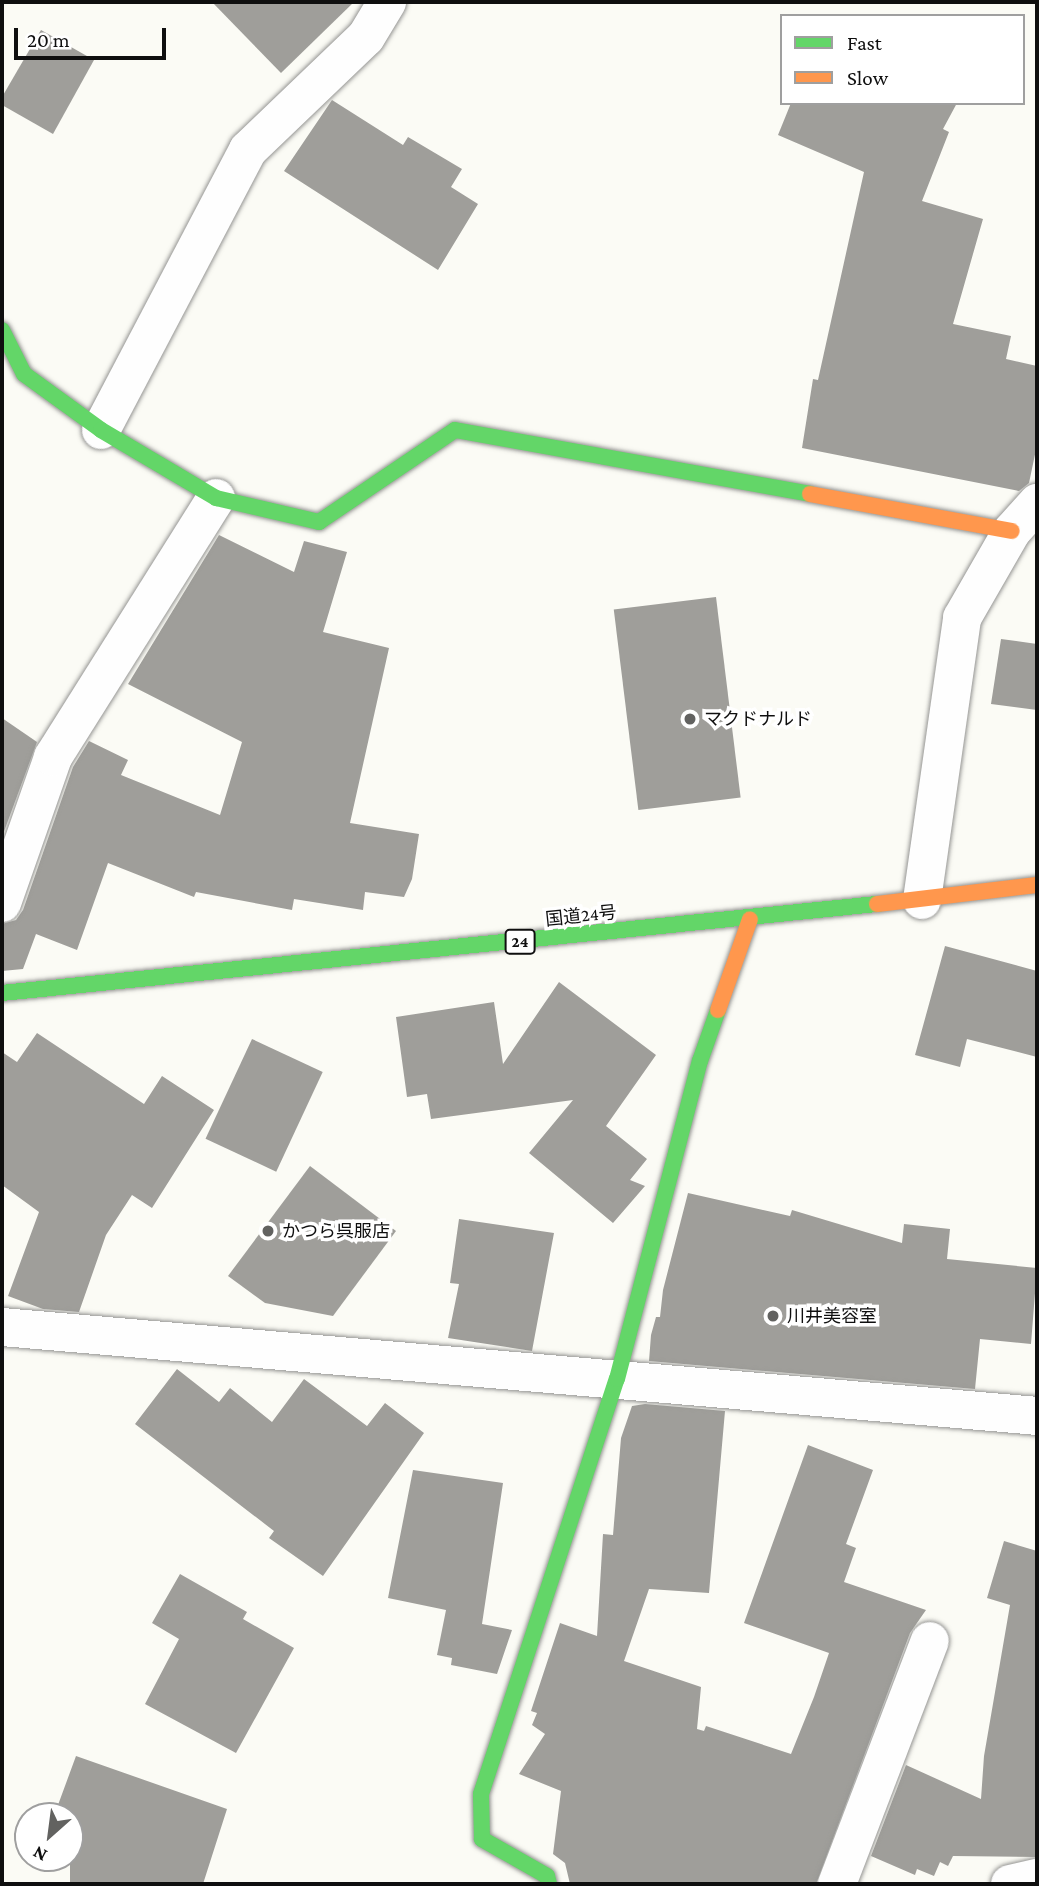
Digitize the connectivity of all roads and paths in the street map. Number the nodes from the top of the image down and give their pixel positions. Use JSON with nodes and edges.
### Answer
{"nodes":[{"id":1,"x":387,"y":2,"type":"edge"},
{"id":2,"x":2,"y":330,"type":"edge"},
{"id":3,"x":101,"y":430,"type":"junction"},
{"id":4,"x":216,"y":498,"type":"junction"},
{"id":5,"x":1037,"y":503,"type":"edge"},
{"id":6,"x":1012,"y":531,"type":"junction"},
{"id":7,"x":1037,"y":885,"type":"edge"},
{"id":8,"x":922,"y":900,"type":"junction"},
{"id":9,"x":2,"y":903,"type":"edge"},
{"id":10,"x":750,"y":919,"type":"junction"},
{"id":11,"x":2,"y":993,"type":"edge"},
{"id":12,"x":2,"y":1327,"type":"edge"},
{"id":13,"x":617,"y":1379,"type":"junction"},
{"id":14,"x":1037,"y":1416,"type":"edge"},
{"id":15,"x":930,"y":1641,"type":"dead end"},
{"id":16,"x":1037,"y":1878,"type":"edge"},
{"id":17,"x":549,"y":1884,"type":"edge"},
{"id":18,"x":837,"y":1884,"type":"edge"},
{"id":19,"x":1010,"y":1884,"type":"edge"}],
"edges":[{"from":1,"to":3,"type":"street"},
{"from":2,"to":3,"type":"main road"},
{"from":3,"to":4,"type":"main road"},
{"from":4,"to":6,"type":"main road"},
{"from":4,"to":9,"type":"street"},
{"from":5,"to":6,"type":"street"},
{"from":6,"to":8,"type":"street"},
{"from":7,"to":8,"type":"main road","name":"国道24号","number":"24"},
{"from":8,"to":10,"type":"main road","name":"国道24号","number":"24"},
{"from":10,"to":11,"type":"main road","name":"国道24号","number":"24"},
{"from":10,"to":13,"type":"main road"},
{"from":12,"to":13,"type":"street"},
{"from":13,"to":14,"type":"street"},
{"from":13,"to":17,"type":"main road"},
{"from":15,"to":18,"type":"street"},
{"from":16,"to":19,"type":"street"}]}
